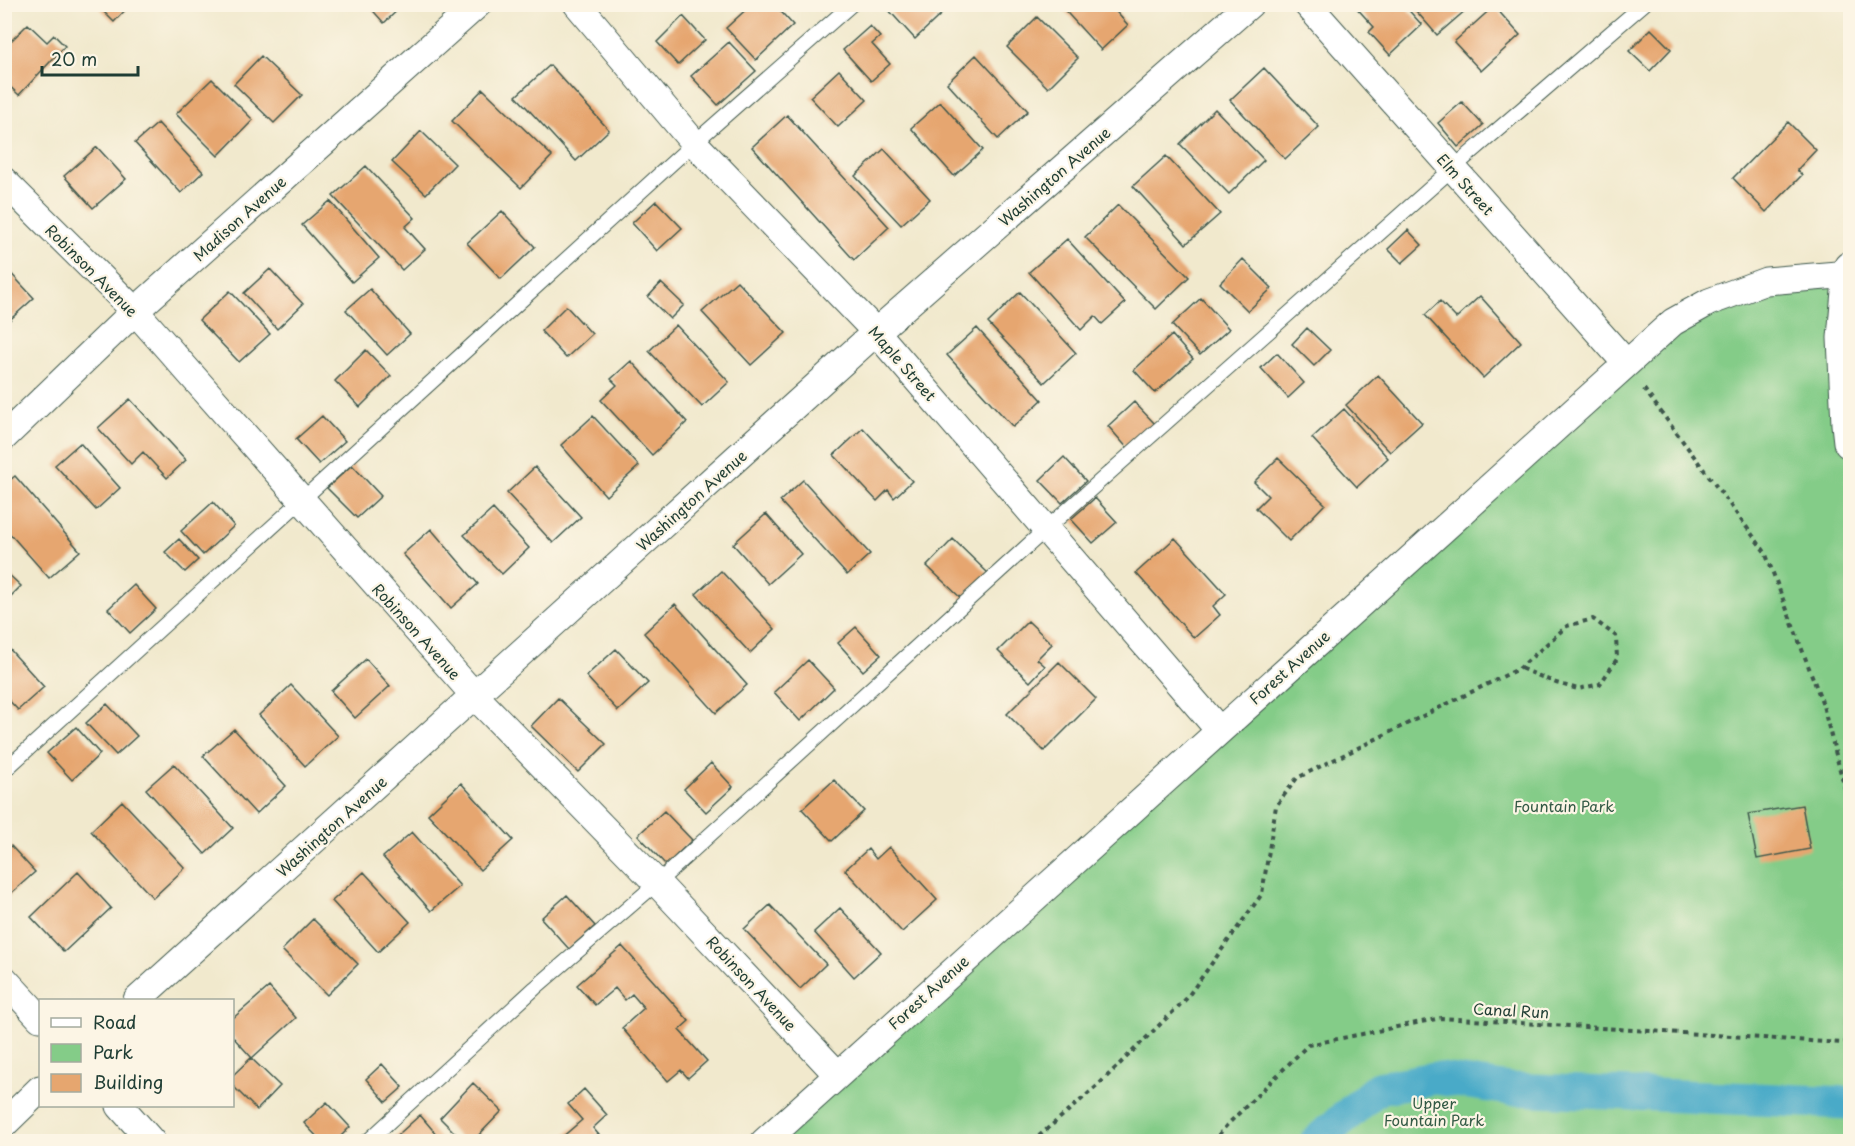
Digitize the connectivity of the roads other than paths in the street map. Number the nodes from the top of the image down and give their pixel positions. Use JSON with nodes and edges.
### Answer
{"nodes":[{"id":1,"x":478,"y":4,"type":"edge"},
{"id":2,"x":577,"y":4,"type":"edge"},
{"id":3,"x":852,"y":4,"type":"edge"},
{"id":4,"x":1250,"y":4,"type":"edge"},
{"id":5,"x":1307,"y":4,"type":"edge"},
{"id":6,"x":1644,"y":4,"type":"edge"},
{"id":7,"x":694,"y":143,"type":"junction"},
{"id":8,"x":1452,"y":169,"type":"junction"},
{"id":9,"x":4,"y":182,"type":"edge"},
{"id":10,"x":1850,"y":271,"type":"edge"},
{"id":11,"x":135,"y":311,"type":"junction"},
{"id":12,"x":876,"y":332,"type":"junction"},
{"id":13,"x":1626,"y":363,"type":"junction"},
{"id":14,"x":4,"y":437,"type":"edge"},
{"id":15,"x":1851,"y":442,"type":"edge"},
{"id":16,"x":302,"y":501,"type":"junction"},
{"id":17,"x":1046,"y":529,"type":"junction"},
{"id":18,"x":474,"y":696,"type":"junction"},
{"id":19,"x":1219,"y":730,"type":"junction"},
{"id":20,"x":4,"y":771,"type":"edge"},
{"id":21,"x":657,"y":883,"type":"junction"},
{"id":22,"x":4,"y":979,"type":"edge"},
{"id":23,"x":138,"y":999,"type":"edge"},
{"id":24,"x":39,"y":1017,"type":"edge"},
{"id":25,"x":837,"y":1074,"type":"junction"},
{"id":26,"x":39,"y":1090,"type":"edge"},
{"id":27,"x":121,"y":1107,"type":"edge"},
{"id":28,"x":4,"y":1124,"type":"edge"},
{"id":29,"x":152,"y":1142,"type":"edge"},
{"id":30,"x":367,"y":1142,"type":"edge"},
{"id":31,"x":764,"y":1142,"type":"edge"}],
"edges":[{"from":1,"to":11,"type":"street","name":"Madison Avenue"},
{"from":2,"to":7,"type":"street","name":"Maple Street"},
{"from":3,"to":7,"type":"lane"},
{"from":4,"to":12,"type":"street","name":"Washington Avenue"},
{"from":5,"to":8,"type":"street","name":"Elm Street"},
{"from":6,"to":8,"type":"lane"},
{"from":7,"to":12,"type":"street","name":"Maple Street"},
{"from":7,"to":16,"type":"lane"},
{"from":8,"to":13,"type":"street","name":"Elm Street"},
{"from":8,"to":17,"type":"lane"},
{"from":9,"to":11,"type":"street","name":"Robinson Avenue"},
{"from":10,"to":13,"type":"street","name":"Forest Avenue"},
{"from":10,"to":15,"type":"street"},
{"from":11,"to":14,"type":"street","name":"Madison Avenue"},
{"from":11,"to":16,"type":"street","name":"Robinson Avenue"},
{"from":12,"to":17,"type":"street","name":"Maple Street"},
{"from":12,"to":18,"type":"street","name":"Washington Avenue"},
{"from":13,"to":19,"type":"street","name":"Forest Avenue"},
{"from":16,"to":18,"type":"street","name":"Robinson Avenue"},
{"from":16,"to":20,"type":"lane"},
{"from":17,"to":19,"type":"street","name":"Maple Street"},
{"from":17,"to":21,"type":"lane"},
{"from":18,"to":21,"type":"street","name":"Robinson Avenue"},
{"from":18,"to":23,"type":"street","name":"Washington Avenue"},
{"from":19,"to":25,"type":"street","name":"Forest Avenue"},
{"from":21,"to":25,"type":"street","name":"Robinson Avenue"},
{"from":21,"to":30,"type":"lane"},
{"from":22,"to":24,"type":"street"},
{"from":25,"to":31,"type":"street","name":"Forest Avenue"},
{"from":26,"to":28,"type":"street"},
{"from":27,"to":29,"type":"street"}]}
